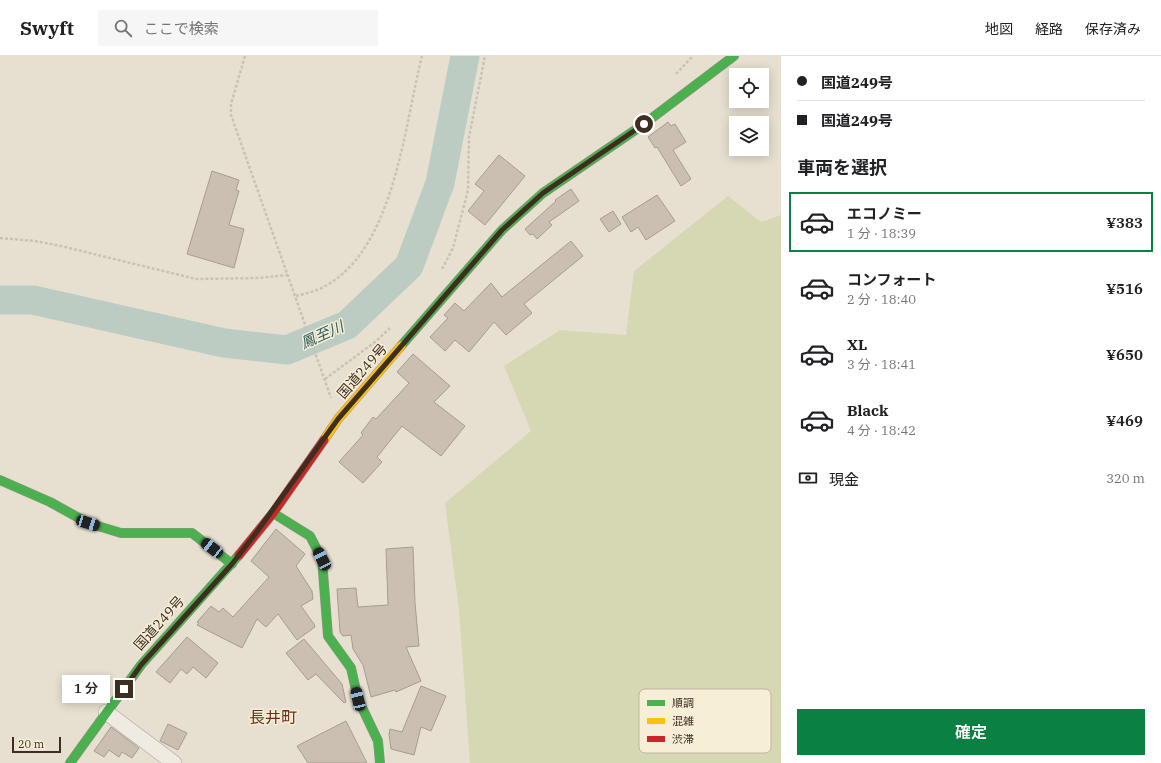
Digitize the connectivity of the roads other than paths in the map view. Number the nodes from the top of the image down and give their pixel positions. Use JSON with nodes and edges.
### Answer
{"nodes":[{"id":1,"x":734,"y":56,"type":"edge"},
{"id":2,"x":0,"y":480,"type":"edge"},
{"id":3,"x":272,"y":513,"type":"junction"},
{"id":4,"x":232,"y":564,"type":"junction"},
{"id":5,"x":106,"y":712,"type":"junction"},
{"id":6,"x":70,"y":763,"type":"edge"},
{"id":7,"x":174,"y":763,"type":"edge"},
{"id":8,"x":380,"y":763,"type":"edge"}],
"edges":[{"from":1,"to":3,"type":"main road","name":"国道249号"},
{"from":2,"to":4,"type":"main road"},
{"from":3,"to":4,"type":"main road","name":"国道249号"},
{"from":3,"to":8,"type":"main road"},
{"from":4,"to":5,"type":"main road","name":"国道249号"},
{"from":5,"to":6,"type":"main road","name":"国道249号"},
{"from":5,"to":7,"type":"street"}]}
